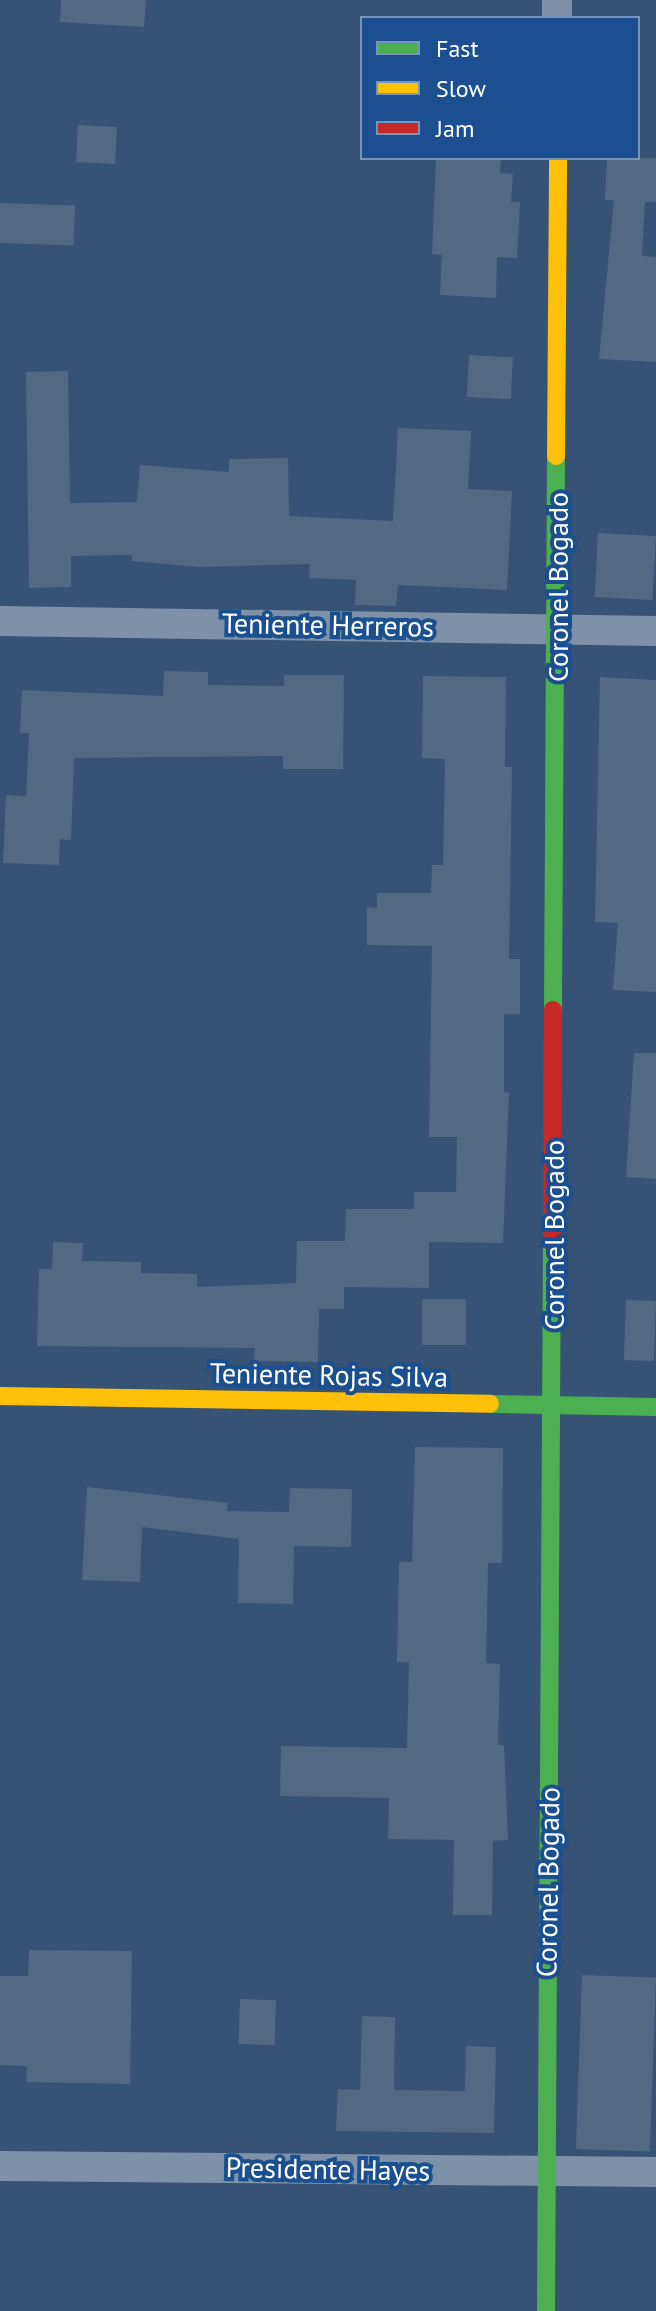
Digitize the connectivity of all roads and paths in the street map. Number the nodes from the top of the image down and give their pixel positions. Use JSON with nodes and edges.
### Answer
{"nodes":[{"id":1,"x":558,"y":160,"type":"edge"},
{"id":2,"x":0,"y":621,"type":"edge"},
{"id":3,"x":558,"y":629,"type":"junction"},
{"id":4,"x":656,"y":631,"type":"edge"},
{"id":5,"x":0,"y":1396,"type":"edge"},
{"id":6,"x":553,"y":1407,"type":"junction"},
{"id":7,"x":656,"y":1407,"type":"edge"},
{"id":8,"x":0,"y":2166,"type":"edge"},
{"id":9,"x":545,"y":2171,"type":"junction"},
{"id":10,"x":656,"y":2172,"type":"edge"},
{"id":11,"x":546,"y":2311,"type":"edge"}],
"edges":[{"from":1,"to":3,"type":"street","name":"Coronel Bogado"},
{"from":2,"to":3,"type":"street","name":"Teniente Herreros"},
{"from":3,"to":4,"type":"street","name":"Teniente Herreros"},
{"from":3,"to":6,"type":"street","name":"Coronel Bogado"},
{"from":5,"to":6,"type":"street","name":"Teniente Rojas Silva"},
{"from":6,"to":7,"type":"street","name":"Teniente Rojas Silva"},
{"from":6,"to":9,"type":"street","name":"Coronel Bogado"},
{"from":8,"to":9,"type":"street","name":"Presidente Hayes"},
{"from":9,"to":10,"type":"street","name":"Presidente Hayes"},
{"from":9,"to":11,"type":"street","name":"Coronel Bogado"}]}
